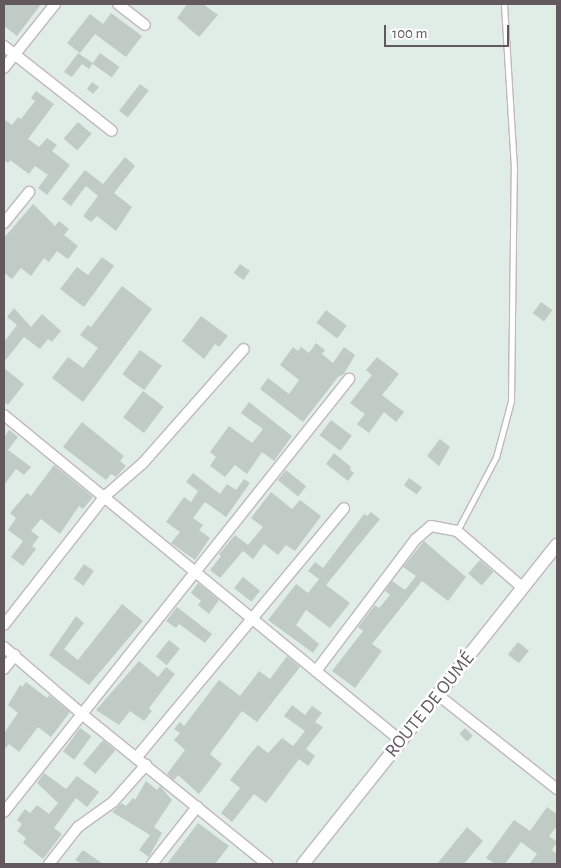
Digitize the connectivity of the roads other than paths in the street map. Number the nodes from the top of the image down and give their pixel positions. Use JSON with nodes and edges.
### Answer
{"nodes":[{"id":1,"x":55,"y":4,"type":"edge"},
{"id":2,"x":118,"y":4,"type":"edge"},
{"id":3,"x":504,"y":4,"type":"edge"},
{"id":4,"x":145,"y":25,"type":"dead end"},
{"id":5,"x":4,"y":46,"type":"edge"},
{"id":6,"x":14,"y":54,"type":"junction"},
{"id":7,"x":4,"y":68,"type":"edge"},
{"id":8,"x":112,"y":131,"type":"dead end"},
{"id":9,"x":29,"y":192,"type":"dead end"},
{"id":10,"x":4,"y":223,"type":"edge"},
{"id":11,"x":244,"y":349,"type":"dead end"},
{"id":12,"x":349,"y":379,"type":"dead end"},
{"id":13,"x":5,"y":419,"type":"edge"},
{"id":14,"x":105,"y":496,"type":"junction"},
{"id":15,"x":344,"y":508,"type":"dead end"},
{"id":16,"x":457,"y":531,"type":"junction"},
{"id":17,"x":557,"y":545,"type":"edge"},
{"id":18,"x":197,"y":572,"type":"junction"},
{"id":19,"x":523,"y":588,"type":"junction"},
{"id":20,"x":253,"y":620,"type":"junction"},
{"id":21,"x":4,"y":625,"type":"edge"},
{"id":22,"x":4,"y":646,"type":"edge"},
{"id":23,"x":15,"y":655,"type":"junction"},
{"id":24,"x":4,"y":669,"type":"edge"},
{"id":25,"x":316,"y":671,"type":"junction"},
{"id":26,"x":438,"y":695,"type":"junction"},
{"id":27,"x":83,"y":715,"type":"junction"},
{"id":28,"x":401,"y":741,"type":"junction"},
{"id":29,"x":136,"y":758,"type":"junction"},
{"id":30,"x":146,"y":765,"type":"junction"},
{"id":31,"x":557,"y":789,"type":"edge"},
{"id":32,"x":197,"y":807,"type":"junction"},
{"id":33,"x":4,"y":812,"type":"edge"},
{"id":34,"x":49,"y":864,"type":"edge"},
{"id":35,"x":152,"y":864,"type":"edge"},
{"id":36,"x":267,"y":864,"type":"edge"},
{"id":37,"x":304,"y":864,"type":"edge"}],
"edges":[{"from":1,"to":6,"type":"street"},
{"from":2,"to":4,"type":"street"},
{"from":3,"to":16,"type":"lane"},
{"from":5,"to":6,"type":"street"},
{"from":6,"to":7,"type":"street"},
{"from":6,"to":8,"type":"street"},
{"from":9,"to":10,"type":"street"},
{"from":11,"to":14,"type":"street"},
{"from":12,"to":18,"type":"street"},
{"from":13,"to":14,"type":"street"},
{"from":14,"to":18,"type":"street"},
{"from":14,"to":21,"type":"street"},
{"from":15,"to":20,"type":"street"},
{"from":16,"to":19,"type":"street"},
{"from":16,"to":25,"type":"street"},
{"from":17,"to":19,"type":"street","name":"ROUTE DE OUMÉ"},
{"from":18,"to":20,"type":"street"},
{"from":18,"to":27,"type":"street"},
{"from":19,"to":26,"type":"street","name":"ROUTE DE OUMÉ"},
{"from":20,"to":25,"type":"street"},
{"from":20,"to":29,"type":"street"},
{"from":22,"to":23,"type":"street"},
{"from":23,"to":24,"type":"street"},
{"from":23,"to":27,"type":"street"},
{"from":25,"to":28,"type":"street"},
{"from":26,"to":28,"type":"street","name":"ROUTE DE OUMÉ"},
{"from":26,"to":31,"type":"street"},
{"from":27,"to":29,"type":"street"},
{"from":27,"to":33,"type":"street"},
{"from":28,"to":37,"type":"street","name":"ROUTE DE OUMÉ"},
{"from":29,"to":30,"type":"street"},
{"from":30,"to":32,"type":"street"},
{"from":30,"to":34,"type":"street"},
{"from":32,"to":35,"type":"street"},
{"from":32,"to":36,"type":"street"}]}
